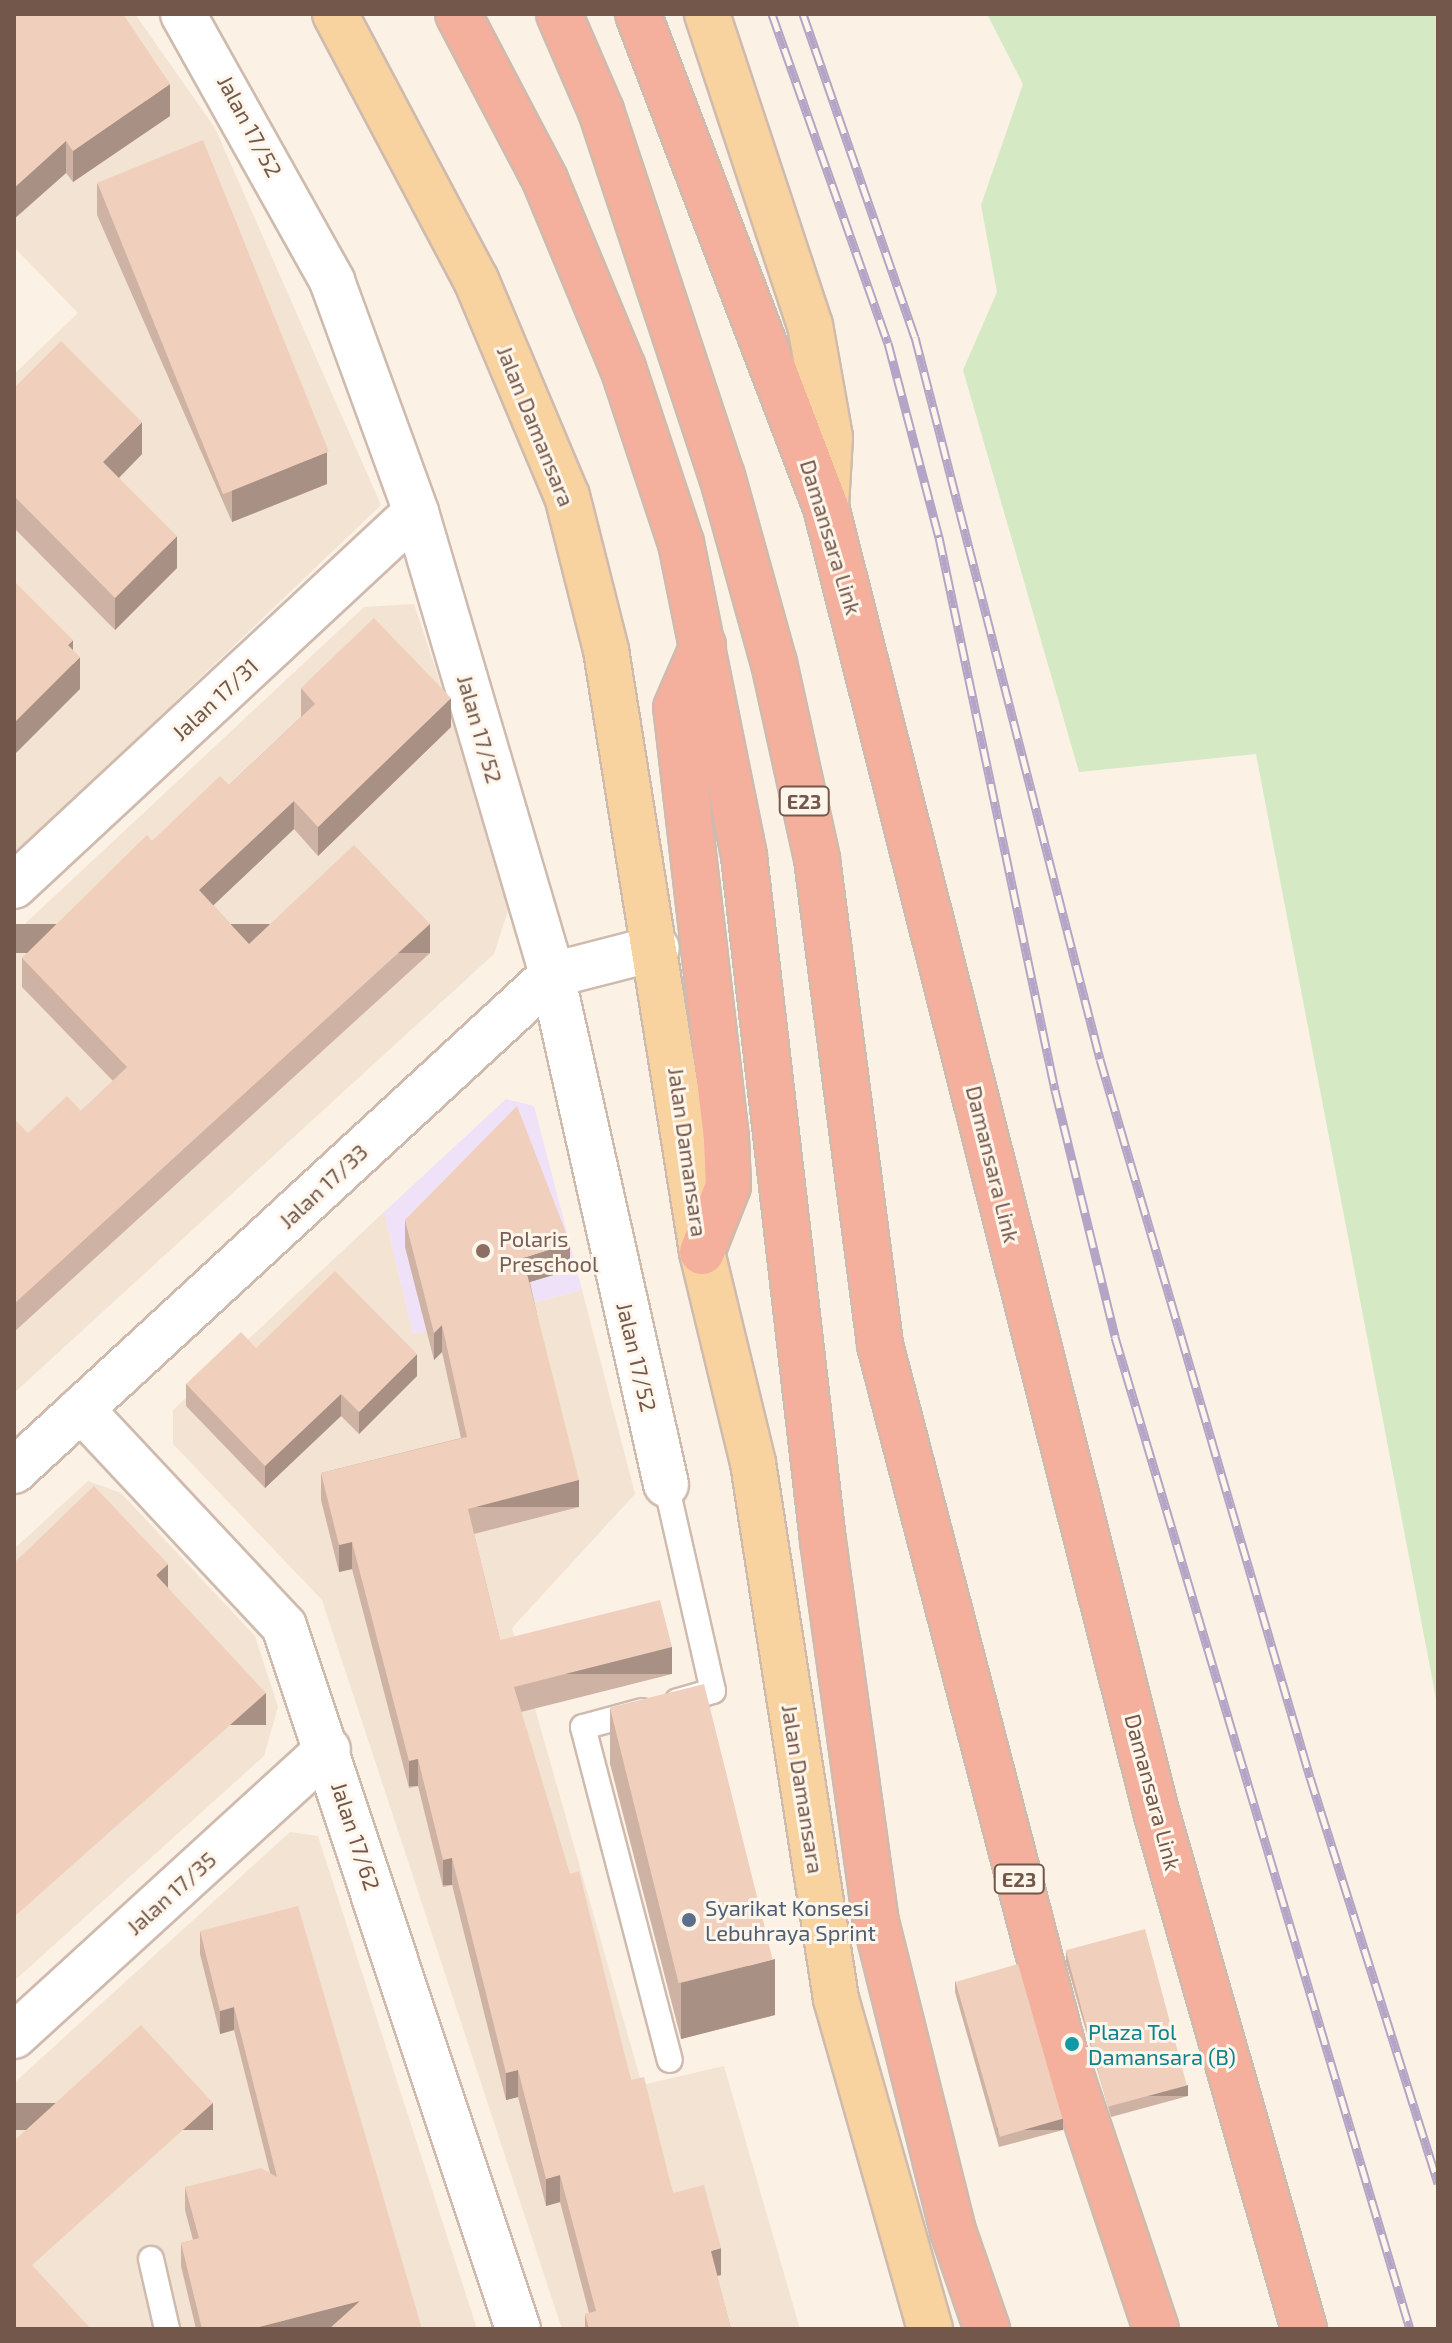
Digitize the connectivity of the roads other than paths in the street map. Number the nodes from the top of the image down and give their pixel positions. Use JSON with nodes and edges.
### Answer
{"nodes":[{"id":1,"x":183,"y":14,"type":"edge"},
{"id":2,"x":335,"y":14,"type":"edge"},
{"id":3,"x":458,"y":14,"type":"edge"},
{"id":4,"x":559,"y":14,"type":"edge"},
{"id":5,"x":638,"y":14,"type":"edge"},
{"id":6,"x":707,"y":14,"type":"edge"},
{"id":7,"x":826,"y":507,"type":"junction"},
{"id":8,"x":416,"y":512,"type":"junction"},
{"id":9,"x":703,"y":646,"type":"junction"},
{"id":10,"x":14,"y":886,"type":"edge"},
{"id":11,"x":657,"y":948,"type":"junction"},
{"id":12,"x":552,"y":975,"type":"junction"},
{"id":13,"x":702,"y":1252,"type":"junction"},
{"id":14,"x":81,"y":1409,"type":"junction"},
{"id":15,"x":14,"y":1471,"type":"edge"},
{"id":16,"x":666,"y":1484,"type":"joint"},
{"id":17,"x":328,"y":1749,"type":"junction"},
{"id":18,"x":14,"y":2036,"type":"edge"},
{"id":19,"x":670,"y":2060,"type":"dead end"},
{"id":20,"x":151,"y":2259,"type":"dead end"},
{"id":21,"x":167,"y":2329,"type":"edge"},
{"id":22,"x":518,"y":2329,"type":"edge"},
{"id":23,"x":930,"y":2329,"type":"edge"},
{"id":24,"x":987,"y":2329,"type":"edge"},
{"id":25,"x":1156,"y":2329,"type":"edge"},
{"id":26,"x":1304,"y":2329,"type":"edge"}],
"edges":[{"from":1,"to":8,"type":"street","name":"Jalan 17/52"},
{"from":2,"to":11,"type":"main road","name":"Jalan Damansara"},
{"from":3,"to":9,"type":"highway"},
{"from":4,"to":25,"type":"highway","number":"E23"},
{"from":5,"to":7,"type":"highway","name":"Damansara Link"},
{"from":6,"to":7,"type":"main road"},
{"from":7,"to":26,"type":"highway","name":"Damansara Link"},
{"from":8,"to":10,"type":"street","name":"Jalan 17/31"},
{"from":8,"to":12,"type":"street","name":"Jalan 17/52"},
{"from":9,"to":13,"type":"highway"},
{"from":9,"to":24,"type":"highway"},
{"from":11,"to":12,"type":"street","name":"Jalan 17/33"},
{"from":11,"to":13,"type":"main road","name":"Jalan Damansara"},
{"from":12,"to":14,"type":"street","name":"Jalan 17/33"},
{"from":12,"to":16,"type":"street","name":"Jalan 17/52"},
{"from":13,"to":23,"type":"main road","name":"Jalan Damansara"},
{"from":14,"to":15,"type":"street","name":"Jalan 17/33"},
{"from":14,"to":17,"type":"street","name":"Jalan 17/62"},
{"from":16,"to":19,"type":"lane"},
{"from":17,"to":18,"type":"street","name":"Jalan 17/35"},
{"from":17,"to":22,"type":"street","name":"Jalan 17/62"},
{"from":20,"to":21,"type":"lane"}]}
